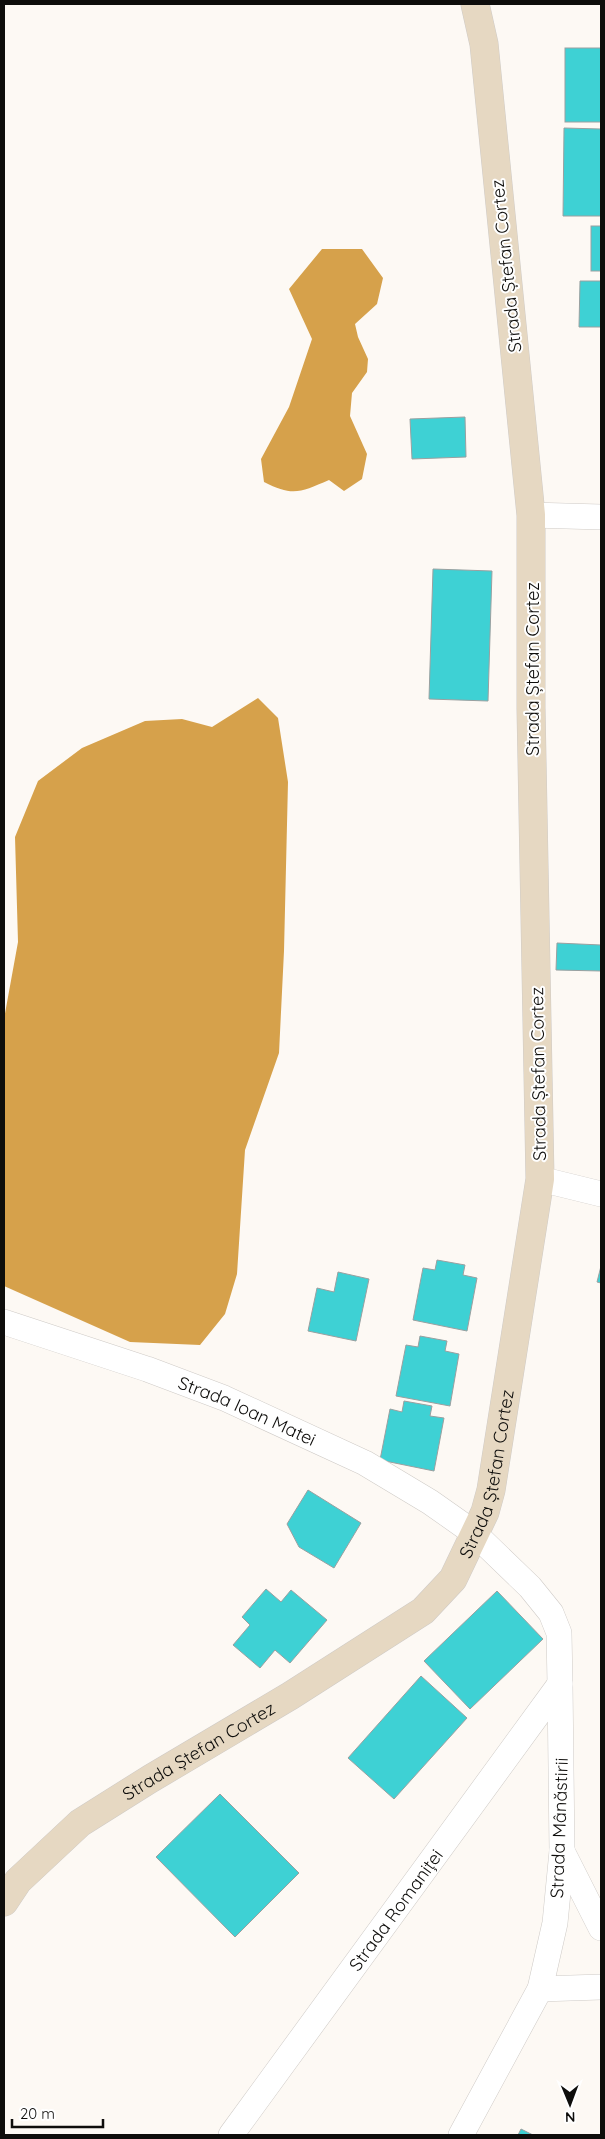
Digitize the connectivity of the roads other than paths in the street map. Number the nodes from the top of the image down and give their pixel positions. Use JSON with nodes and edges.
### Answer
{"nodes":[{"id":1,"x":475,"y":4,"type":"edge"},
{"id":2,"x":531,"y":515,"type":"junction"},
{"id":3,"x":601,"y":517,"type":"edge"},
{"id":4,"x":540,"y":1179,"type":"junction"},
{"id":5,"x":601,"y":1194,"type":"edge"},
{"id":6,"x":4,"y":1322,"type":"edge"},
{"id":7,"x":474,"y":1533,"type":"junction"},
{"id":8,"x":560,"y":1684,"type":"junction"},
{"id":9,"x":562,"y":1851,"type":"junction"},
{"id":10,"x":4,"y":1902,"type":"edge"},
{"id":11,"x":601,"y":1928,"type":"edge"},
{"id":12,"x":601,"y":1987,"type":"edge"},
{"id":13,"x":540,"y":1989,"type":"junction"},
{"id":14,"x":232,"y":2135,"type":"edge"},
{"id":15,"x":461,"y":2135,"type":"edge"}],
"edges":[{"from":1,"to":2,"type":"street","name":"Strada Ștefan Cortez"},
{"from":2,"to":3,"type":"street"},
{"from":2,"to":4,"type":"street","name":"Strada Ștefan Cortez"},
{"from":4,"to":5,"type":"street"},
{"from":4,"to":7,"type":"street","name":"Strada Ștefan Cortez"},
{"from":6,"to":7,"type":"street","name":"Strada Ioan Matei"},
{"from":7,"to":8,"type":"street","name":"Strada Mânăstirii"},
{"from":7,"to":10,"type":"street","name":"Strada Ștefan Cortez"},
{"from":8,"to":9,"type":"street","name":"Strada Mânăstirii"},
{"from":8,"to":14,"type":"street","name":"Strada Romaniței"},
{"from":9,"to":11,"type":"street"},
{"from":9,"to":13,"type":"street","name":"Strada Mânăstirii"},
{"from":12,"to":13,"type":"street"},
{"from":13,"to":15,"type":"street","name":"Strada Mânăstirii"}]}
